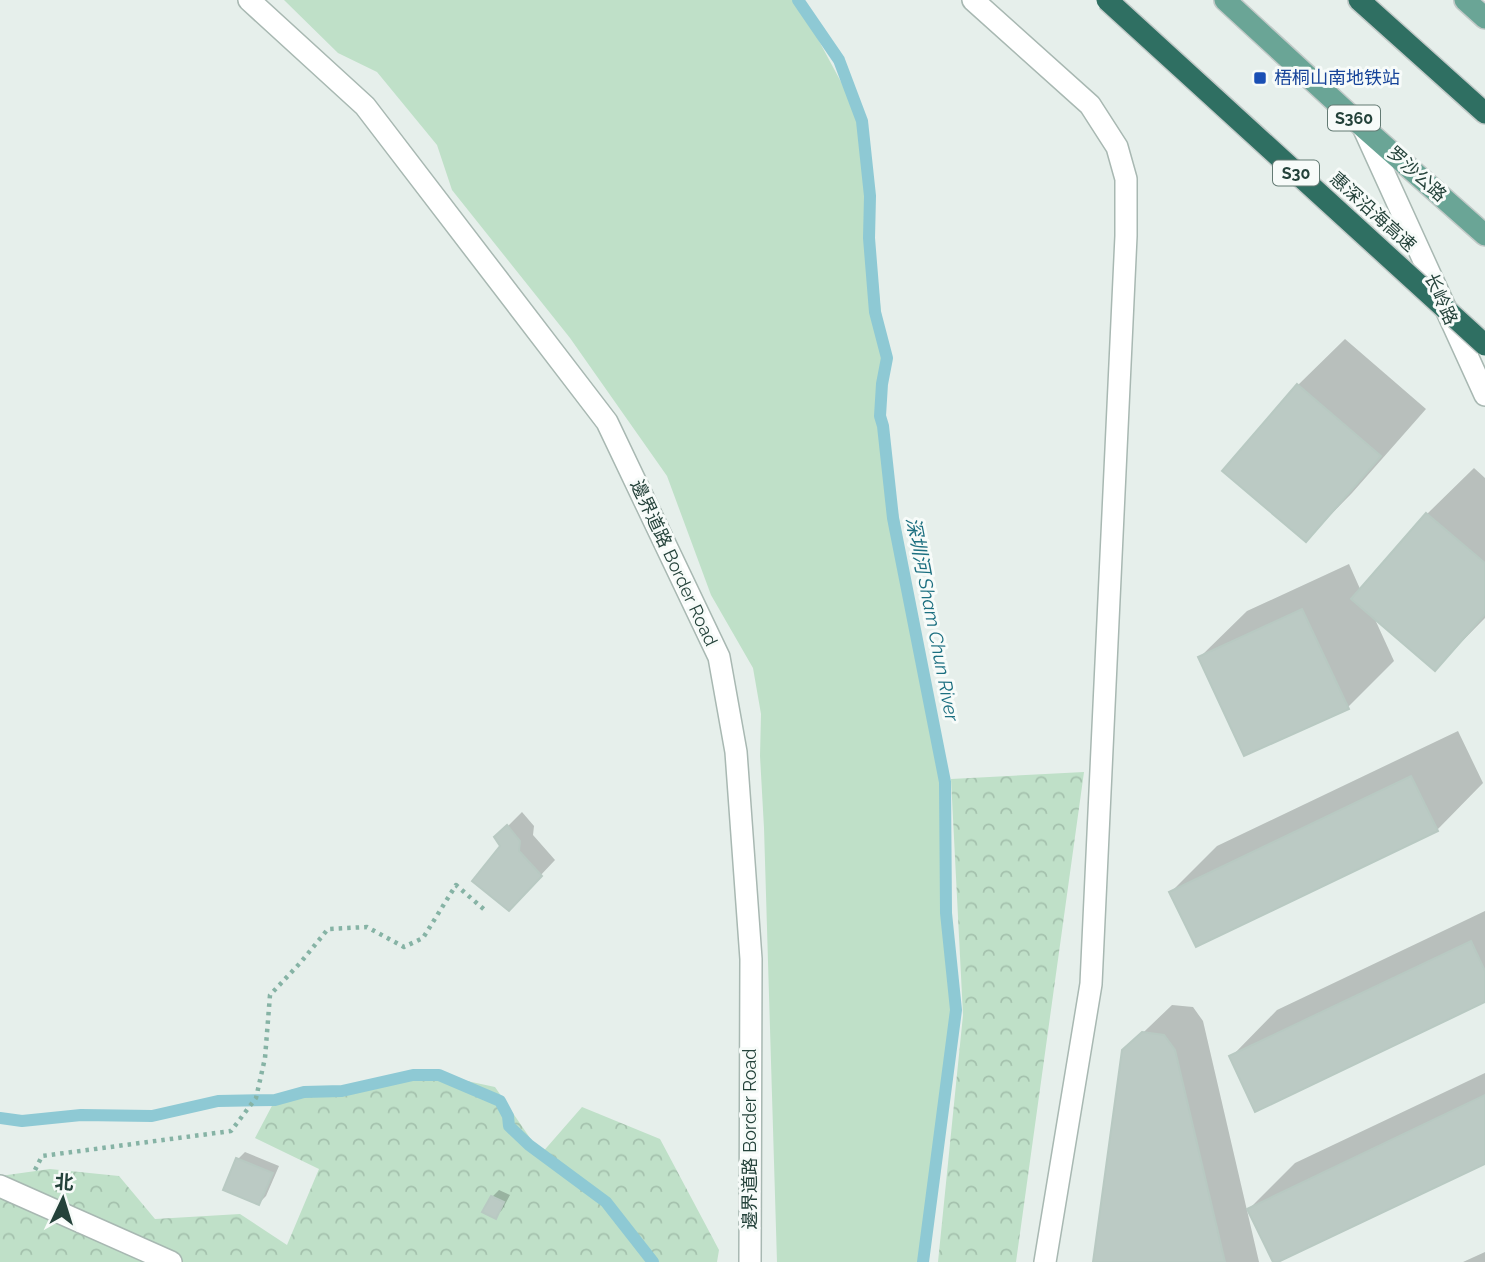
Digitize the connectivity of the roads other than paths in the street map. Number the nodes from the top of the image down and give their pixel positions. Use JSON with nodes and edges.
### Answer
{"nodes":[{"id":1,"x":249,"y":0,"type":"edge"},
{"id":2,"x":973,"y":0,"type":"edge"},
{"id":3,"x":1107,"y":0,"type":"edge"},
{"id":4,"x":1225,"y":0,"type":"edge"},
{"id":5,"x":1359,"y":0,"type":"edge"},
{"id":6,"x":1465,"y":0,"type":"edge"},
{"id":7,"x":1485,"y":18,"type":"edge"},
{"id":8,"x":1485,"y":113,"type":"edge"},
{"id":9,"x":1363,"y":127,"type":"junction"},
{"id":10,"x":1485,"y":235,"type":"edge"},
{"id":11,"x":1485,"y":345,"type":"edge"},
{"id":12,"x":1485,"y":396,"type":"edge"},
{"id":13,"x":0,"y":1186,"type":"edge"},
{"id":14,"x":171,"y":1262,"type":"edge"},
{"id":15,"x":750,"y":1262,"type":"edge"},
{"id":16,"x":1045,"y":1262,"type":"edge"}],
"edges":[{"from":1,"to":15,"type":"street","name":"邊界道路 Border Road"},
{"from":2,"to":16,"type":"street"},
{"from":3,"to":11,"type":"highway","name":"惠深沿海高速","number":"S30","bridge":true},
{"from":4,"to":9,"type":"main road","name":"罗沙公路","number":"S360"},
{"from":5,"to":8,"type":"highway"},
{"from":6,"to":7,"type":"main road"},
{"from":9,"to":10,"type":"main road","name":"罗沙公路","number":"S360"},
{"from":9,"to":12,"type":"street","name":"长岭路"},
{"from":13,"to":14,"type":"street"}]}
